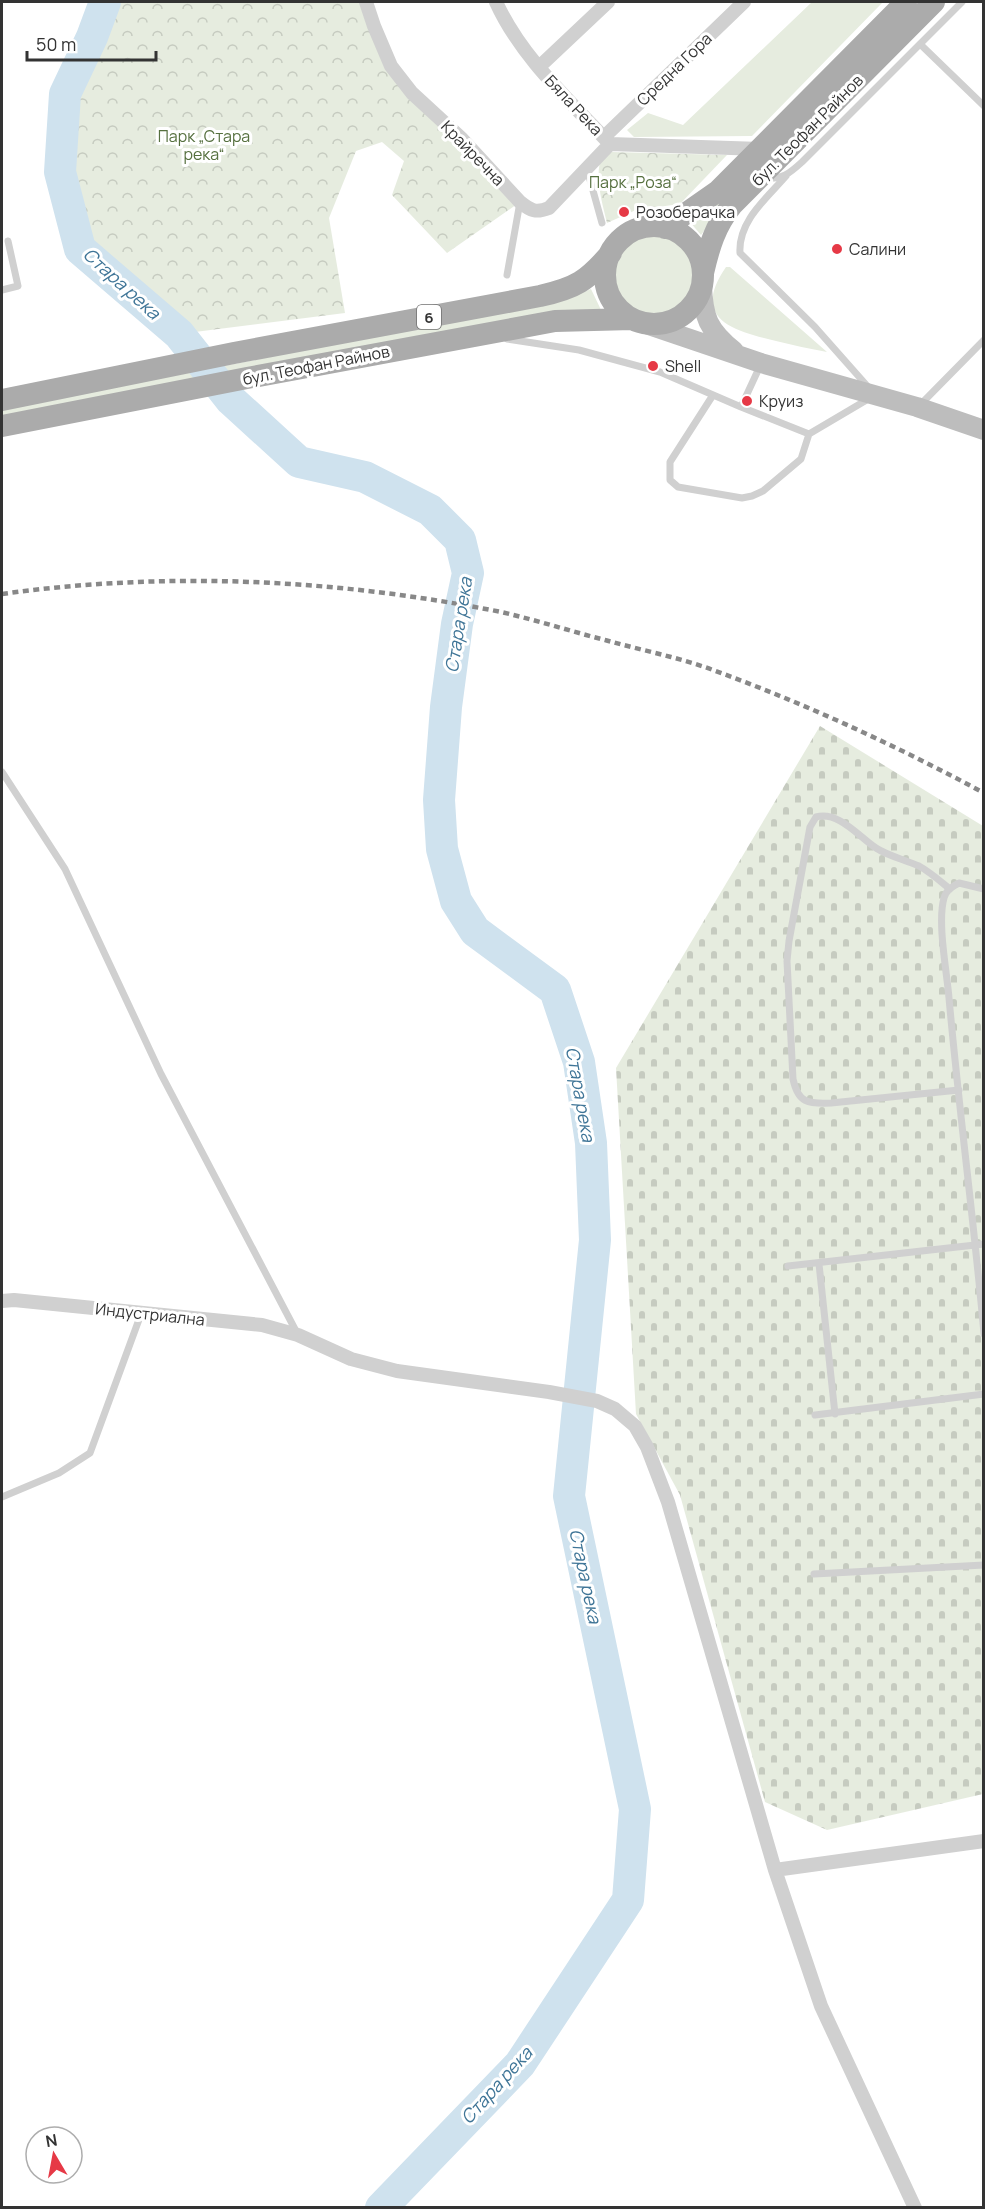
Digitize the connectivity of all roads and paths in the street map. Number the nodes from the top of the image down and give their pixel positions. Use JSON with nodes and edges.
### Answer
{"nodes":[{"id":1,"x":366,"y":2,"type":"edge"},
{"id":2,"x":496,"y":2,"type":"edge"},
{"id":3,"x":608,"y":2,"type":"edge"},
{"id":4,"x":744,"y":2,"type":"edge"},
{"id":5,"x":906,"y":2,"type":"edge"},
{"id":6,"x":962,"y":2,"type":"edge"},
{"id":7,"x":941,"y":9,"type":"edge"},
{"id":8,"x":920,"y":44,"type":"junction"},
{"id":9,"x":539,"y":67,"type":"junction"},
{"id":10,"x":984,"y":106,"type":"edge"},
{"id":11,"x":607,"y":140,"type":"junction"},
{"id":12,"x":761,"y":149,"type":"junction"},
{"id":13,"x":586,"y":167,"type":"junction"},
{"id":14,"x":786,"y":176,"type":"junction"},
{"id":15,"x":760,"y":177,"type":"junction"},
{"id":16,"x":520,"y":202,"type":"junction"},
{"id":17,"x":602,"y":223,"type":"dead end"},
{"id":18,"x":665,"y":228,"type":"junction"},
{"id":19,"x":8,"y":241,"type":"dead end"},
{"id":20,"x":611,"y":253,"type":"junction"},
{"id":21,"x":507,"y":275,"type":"dead end"},
{"id":22,"x":703,"y":279,"type":"junction"},
{"id":23,"x":2,"y":290,"type":"edge"},
{"id":24,"x":638,"y":321,"type":"junction"},
{"id":25,"x":481,"y":334,"type":"junction"},
{"id":26,"x":984,"y":340,"type":"edge"},
{"id":27,"x":741,"y":356,"type":"junction"},
{"id":28,"x":761,"y":363,"type":"junction"},
{"id":29,"x":713,"y":395,"type":"junction"},
{"id":30,"x":875,"y":395,"type":"junction"},
{"id":31,"x":2,"y":400,"type":"edge"},
{"id":32,"x":741,"y":407,"type":"junction"},
{"id":33,"x":917,"y":407,"type":"junction"},
{"id":34,"x":2,"y":426,"type":"edge"},
{"id":35,"x":984,"y":430,"type":"edge"},
{"id":36,"x":809,"y":434,"type":"junction"},
{"id":37,"x":2,"y":772,"type":"edge"},
{"id":38,"x":950,"y":888,"type":"junction"},
{"id":39,"x":984,"y":889,"type":"edge"},
{"id":40,"x":959,"y":1090,"type":"junction"},
{"id":41,"x":980,"y":1244,"type":"edge"},
{"id":42,"x":819,"y":1264,"type":"junction"},
{"id":43,"x":788,"y":1266,"type":"dead end"},
{"id":44,"x":2,"y":1301,"type":"edge"},
{"id":45,"x":141,"y":1314,"type":"junction"},
{"id":46,"x":984,"y":1334,"type":"edge"},
{"id":47,"x":298,"y":1335,"type":"junction"},
{"id":48,"x":984,"y":1394,"type":"edge"},
{"id":49,"x":835,"y":1414,"type":"junction"},
{"id":50,"x":815,"y":1415,"type":"dead end"},
{"id":51,"x":2,"y":1497,"type":"edge"},
{"id":52,"x":984,"y":1565,"type":"edge"},
{"id":53,"x":814,"y":1574,"type":"dead end"},
{"id":54,"x":984,"y":1841,"type":"edge"},
{"id":55,"x":775,"y":1870,"type":"junction"},
{"id":56,"x":915,"y":2208,"type":"edge"}],
"edges":[{"from":1,"to":16,"type":"street","name":"Крайречна"},
{"from":2,"to":9,"type":"street","name":"Бяла Река"},
{"from":3,"to":9,"type":"street"},
{"from":4,"to":11,"type":"street","name":"Средна Гора"},
{"from":5,"to":12,"type":"main road","name":"бул. Теофан Райнов","number":"6"},
{"from":6,"to":7,"type":"lane"},
{"from":7,"to":8,"type":"lane"},
{"from":7,"to":15,"type":"main road","name":"бул. Теофан Райнов","number":"6"},
{"from":8,"to":10,"type":"lane"},
{"from":8,"to":14,"type":"lane"},
{"from":9,"to":11,"type":"street","name":"Бяла Река"},
{"from":11,"to":12,"type":"street","name":"Бяла Река"},
{"from":11,"to":13,"type":"street"},
{"from":12,"to":18,"type":"main road","name":"бул. Теофан Райнов","number":"6"},
{"from":13,"to":16,"type":"street"},
{"from":13,"to":17,"type":"lane"},
{"from":14,"to":15,"type":"lane"},
{"from":14,"to":30,"type":"lane"},
{"from":15,"to":22,"type":"main road","name":"бул. Теофан Райнов","number":"6"},
{"from":16,"to":21,"type":"lane"},
{"from":18,"to":20,"type":"main road","number":"6"},
{"from":18,"to":22,"type":"main road"},
{"from":19,"to":23,"type":"lane"},
{"from":20,"to":24,"type":"main road"},
{"from":20,"to":31,"type":"main road","name":"бул. Теофан Райнов","number":"6"},
{"from":22,"to":24,"type":"main road","number":"6"},
{"from":22,"to":27,"type":"main road"},
{"from":24,"to":25,"type":"main road","name":"бул. Теофан Райнов","number":"6"},
{"from":24,"to":27,"type":"main road"},
{"from":25,"to":29,"type":"lane"},
{"from":25,"to":34,"type":"main road","name":"бул. Теофан Райнов","number":"6"},
{"from":26,"to":33,"type":"lane"},
{"from":27,"to":28,"type":"main road"},
{"from":28,"to":30,"type":"main road"},
{"from":28,"to":32,"type":"lane"},
{"from":29,"to":32,"type":"lane"},
{"from":29,"to":36,"type":"lane"},
{"from":30,"to":33,"type":"main road"},
{"from":30,"to":36,"type":"lane"},
{"from":32,"to":36,"type":"lane"},
{"from":33,"to":35,"type":"main road"},
{"from":37,"to":47,"type":"lane"},
{"from":38,"to":39,"type":"lane"},
{"from":38,"to":40,"type":"lane"},
{"from":38,"to":40,"type":"lane"},
{"from":40,"to":41,"type":"lane"},
{"from":41,"to":42,"type":"lane"},
{"from":41,"to":46,"type":"lane"},
{"from":42,"to":43,"type":"lane"},
{"from":42,"to":49,"type":"lane"},
{"from":44,"to":45,"type":"street","name":"Индустриална"},
{"from":45,"to":47,"type":"street","name":"Индустриална"},
{"from":45,"to":51,"type":"lane"},
{"from":47,"to":55,"type":"street","name":"Индустриална"},
{"from":48,"to":49,"type":"lane"},
{"from":49,"to":50,"type":"lane"},
{"from":52,"to":53,"type":"lane"},
{"from":54,"to":55,"type":"street"},
{"from":55,"to":56,"type":"street","name":"Индустриална"}]}
